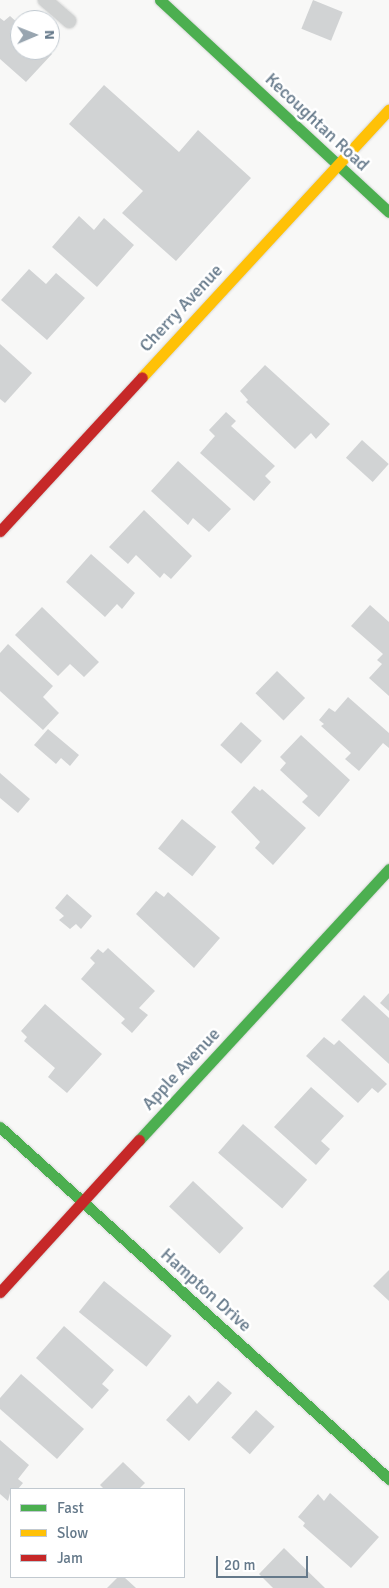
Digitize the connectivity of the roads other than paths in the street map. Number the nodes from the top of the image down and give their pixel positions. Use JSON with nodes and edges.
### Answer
{"nodes":[{"id":1,"x":45,"y":0,"type":"edge"},
{"id":2,"x":160,"y":0,"type":"edge"},
{"id":3,"x":68,"y":21,"type":"dead end"},
{"id":4,"x":389,"y":109,"type":"edge"},
{"id":5,"x":337,"y":164,"type":"junction"},
{"id":6,"x":389,"y":212,"type":"edge"},
{"id":7,"x":0,"y":531,"type":"edge"},
{"id":8,"x":389,"y":869,"type":"edge"},
{"id":9,"x":0,"y":1127,"type":"edge"},
{"id":10,"x":82,"y":1202,"type":"junction"},
{"id":11,"x":0,"y":1292,"type":"edge"},
{"id":12,"x":389,"y":1479,"type":"edge"}],
"edges":[{"from":1,"to":3,"type":"lane"},
{"from":2,"to":5,"type":"street","name":"Kecoughtan Road"},
{"from":4,"to":5,"type":"street","name":"Cherry Avenue"},
{"from":5,"to":6,"type":"street","name":"Kecoughtan Road"},
{"from":5,"to":7,"type":"street","name":"Cherry Avenue"},
{"from":8,"to":10,"type":"street","name":"Apple Avenue"},
{"from":9,"to":10,"type":"street","name":"Hampton Drive"},
{"from":10,"to":11,"type":"street","name":"Apple Avenue"},
{"from":10,"to":12,"type":"street","name":"Hampton Drive"}]}
